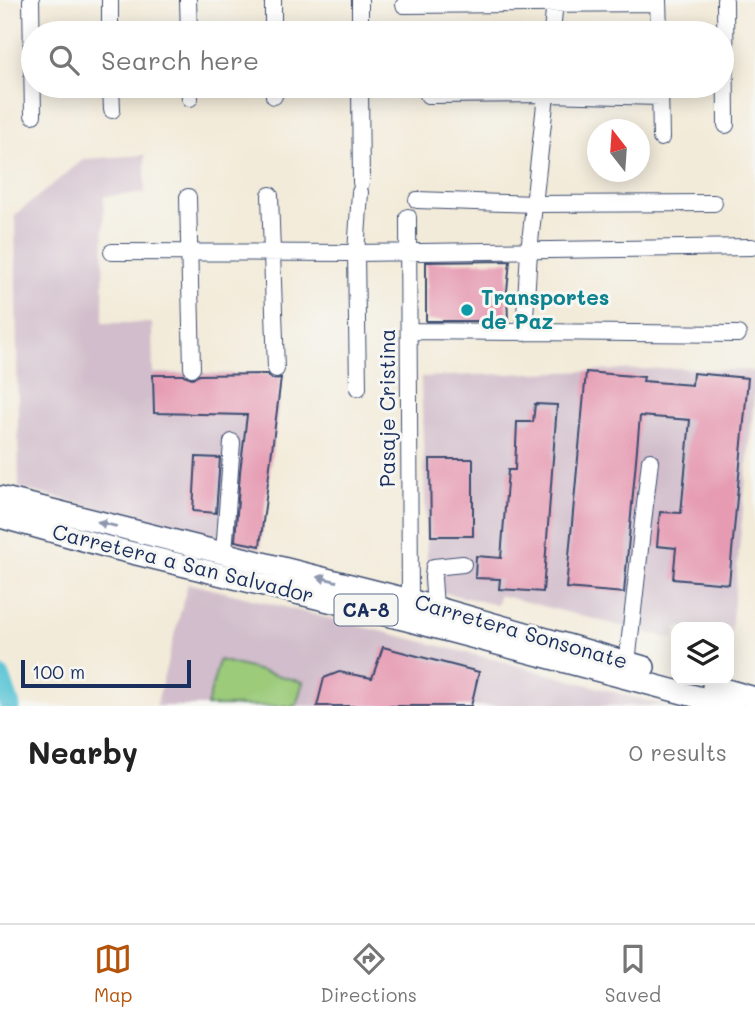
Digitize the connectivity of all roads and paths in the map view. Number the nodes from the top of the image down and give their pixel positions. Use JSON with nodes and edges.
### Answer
{"nodes":[{"id":1,"x":31,"y":0,"type":"edge"},
{"id":2,"x":110,"y":0,"type":"edge"},
{"id":3,"x":188,"y":0,"type":"edge"},
{"id":4,"x":272,"y":0,"type":"edge"},
{"id":5,"x":360,"y":0,"type":"edge"},
{"id":6,"x":726,"y":0,"type":"edge"},
{"id":7,"x":555,"y":2,"type":"edge"},
{"id":8,"x":659,"y":2,"type":"edge"},
{"id":9,"x":404,"y":5,"type":"dead end"},
{"id":10,"x":31,"y":21,"type":"edge"},
{"id":11,"x":110,"y":21,"type":"edge"},
{"id":12,"x":189,"y":21,"type":"edge"},
{"id":13,"x":273,"y":21,"type":"edge"},
{"id":14,"x":360,"y":21,"type":"edge"},
{"id":15,"x":553,"y":21,"type":"edge"},
{"id":16,"x":659,"y":21,"type":"edge"},
{"id":17,"x":726,"y":21,"type":"edge"},
{"id":18,"x":33,"y":98,"type":"edge"},
{"id":19,"x":112,"y":98,"type":"edge"},
{"id":20,"x":360,"y":98,"type":"edge"},
{"id":21,"x":545,"y":98,"type":"edge"},
{"id":22,"x":660,"y":98,"type":"edge"},
{"id":23,"x":726,"y":98,"type":"edge"},
{"id":24,"x":112,"y":110,"type":"dead end"},
{"id":25,"x":33,"y":115,"type":"dead end"},
{"id":26,"x":726,"y":125,"type":"dead end"},
{"id":27,"x":661,"y":138,"type":"dead end"},
{"id":28,"x":270,"y":195,"type":"dead end"},
{"id":29,"x":188,"y":197,"type":"dead end"},
{"id":30,"x":418,"y":200,"type":"dead end"},
{"id":31,"x":714,"y":203,"type":"dead end"},
{"id":32,"x":534,"y":204,"type":"junction"},
{"id":33,"x":408,"y":217,"type":"dead end"},
{"id":34,"x":752,"y":247,"type":"dead end"},
{"id":35,"x":112,"y":251,"type":"dead end"},
{"id":36,"x":189,"y":251,"type":"junction"},
{"id":37,"x":529,"y":251,"type":"junction"},
{"id":38,"x":272,"y":252,"type":"junction"},
{"id":39,"x":409,"y":252,"type":"junction"},
{"id":40,"x":356,"y":253,"type":"junction"},
{"id":41,"x":409,"y":331,"type":"junction"},
{"id":42,"x":524,"y":333,"type":"junction"},
{"id":43,"x":738,"y":334,"type":"dead end"},
{"id":44,"x":192,"y":368,"type":"dead end"},
{"id":45,"x":276,"y":369,"type":"dead end"},
{"id":46,"x":358,"y":388,"type":"dead end"},
{"id":47,"x":232,"y":442,"type":"dead end"},
{"id":48,"x":650,"y":461,"type":"dead end"},
{"id":49,"x":0,"y":497,"type":"edge"},
{"id":50,"x":0,"y":517,"type":"edge"},
{"id":51,"x":224,"y":553,"type":"junction"},
{"id":52,"x":463,"y":564,"type":"dead end"},
{"id":53,"x":410,"y":600,"type":"junction"},
{"id":54,"x":435,"y":608,"type":"junction"},
{"id":55,"x":627,"y":663,"type":"junction"},
{"id":56,"x":671,"y":675,"type":"edge"},
{"id":57,"x":707,"y":685,"type":"edge"},
{"id":58,"x":755,"y":698,"type":"edge"},
{"id":59,"x":732,"y":706,"type":"edge"}],
"edges":[{"from":1,"to":10,"type":"street"},
{"from":2,"to":11,"type":"street"},
{"from":3,"to":12,"type":"street"},
{"from":4,"to":13,"type":"street"},
{"from":5,"to":14,"type":"street"},
{"from":6,"to":17,"type":"street"},
{"from":7,"to":8,"type":"street"},
{"from":7,"to":9,"type":"street"},
{"from":7,"to":15,"type":"street"},
{"from":8,"to":16,"type":"street"},
{"from":18,"to":25,"type":"street"},
{"from":19,"to":24,"type":"street"},
{"from":20,"to":40,"type":"street"},
{"from":21,"to":32,"type":"street"},
{"from":22,"to":27,"type":"street"},
{"from":23,"to":26,"type":"street"},
{"from":28,"to":38,"type":"street"},
{"from":29,"to":36,"type":"street"},
{"from":30,"to":32,"type":"street"},
{"from":31,"to":32,"type":"street"},
{"from":32,"to":37,"type":"street"},
{"from":33,"to":39,"type":"street","name":"Pasaje Cristina"},
{"from":34,"to":37,"type":"street"},
{"from":35,"to":36,"type":"street"},
{"from":36,"to":38,"type":"street"},
{"from":36,"to":44,"type":"street"},
{"from":37,"to":39,"type":"street"},
{"from":37,"to":42,"type":"street"},
{"from":38,"to":40,"type":"street"},
{"from":38,"to":45,"type":"street"},
{"from":39,"to":40,"type":"street"},
{"from":39,"to":41,"type":"street","name":"Pasaje Cristina"},
{"from":40,"to":46,"type":"street"},
{"from":41,"to":42,"type":"street"},
{"from":41,"to":53,"type":"street","name":"Pasaje Cristina"},
{"from":42,"to":43,"type":"street"},
{"from":47,"to":51,"type":"street"},
{"from":48,"to":55,"type":"street"},
{"from":51,"to":49,"type":"highway","name":"Carretera Sonsonate","number":"CA-8","one_way":true},
{"from":50,"to":59,"type":"highway","name":"Carretera a San Salvador","number":"CA-8"},
{"from":53,"to":51,"type":"highway","name":"Carretera Sonsonate","number":"CA-8","one_way":true},
{"from":52,"to":54,"type":"street"},
{"from":53,"to":54,"type":"highway","name":"Carretera Sonsonate","number":"CA-8"},
{"from":54,"to":55,"type":"highway","name":"Carretera Sonsonate","number":"CA-8"},
{"from":55,"to":56,"type":"highway","name":"Carretera Sonsonate","number":"CA-8"},
{"from":57,"to":58,"type":"highway"}]}
